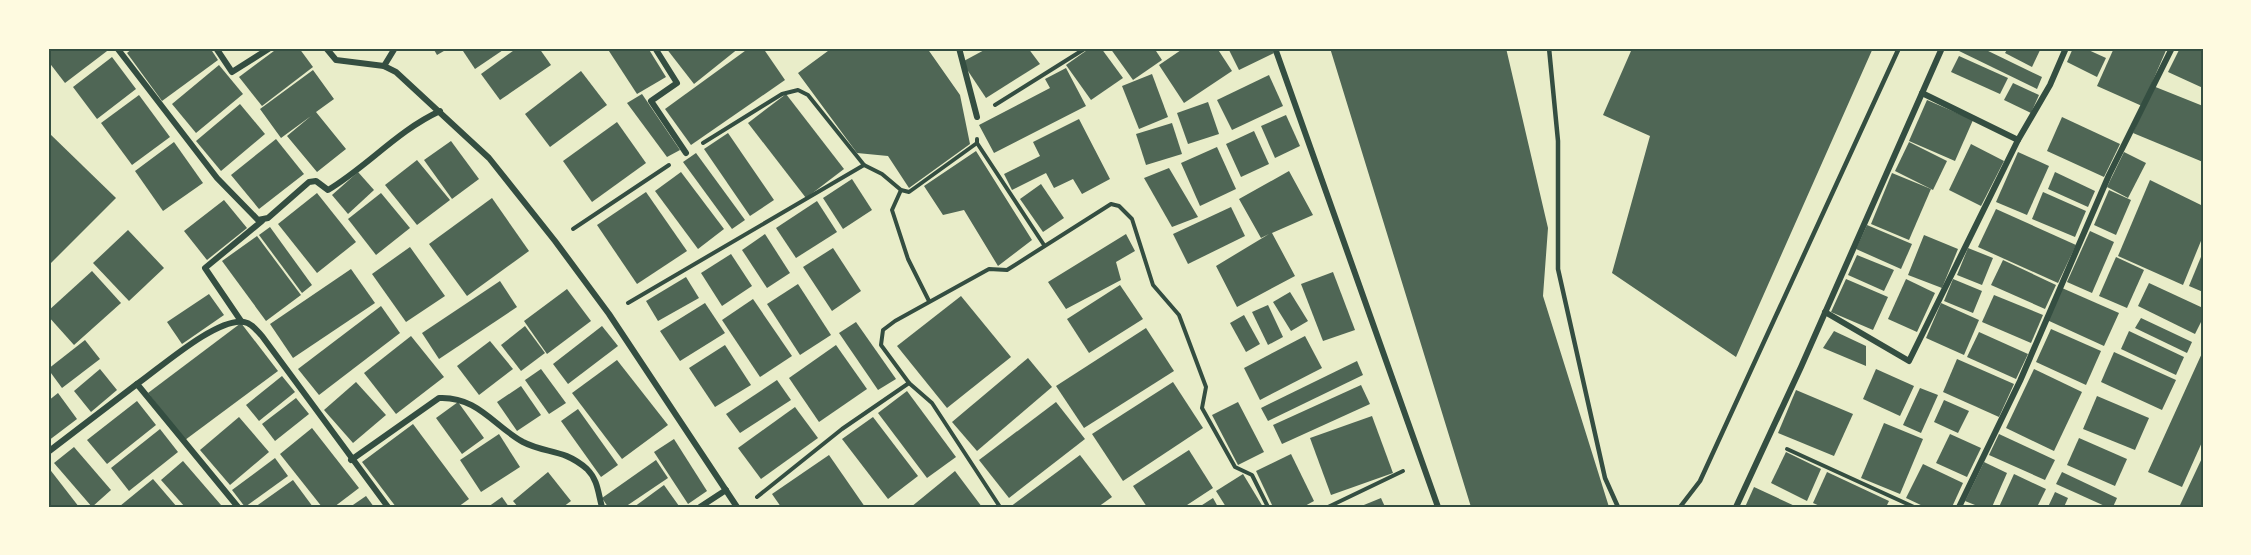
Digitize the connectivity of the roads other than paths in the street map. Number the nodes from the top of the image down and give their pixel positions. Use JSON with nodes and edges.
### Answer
{"nodes":[{"id":1,"x":117,"y":48,"type":"edge"},
{"id":2,"x":216,"y":48,"type":"edge"},
{"id":3,"x":270,"y":48,"type":"edge"},
{"id":4,"x":326,"y":48,"type":"edge"},
{"id":5,"x":395,"y":48,"type":"edge"},
{"id":6,"x":655,"y":48,"type":"edge"},
{"id":7,"x":959,"y":48,"type":"edge"},
{"id":8,"x":1275,"y":48,"type":"edge"},
{"id":9,"x":1549,"y":48,"type":"edge"},
{"id":10,"x":1899,"y":48,"type":"edge"},
{"id":11,"x":1941,"y":48,"type":"edge"},
{"id":12,"x":2066,"y":48,"type":"edge"},
{"id":13,"x":2172,"y":48,"type":"edge"},
{"id":14,"x":384,"y":66,"type":"junction"},
{"id":15,"x":1922,"y":93,"type":"junction"},
{"id":16,"x":440,"y":111,"type":"junction"},
{"id":17,"x":977,"y":117,"type":"road end"},
{"id":18,"x":2018,"y":140,"type":"junction"},
{"id":19,"x":686,"y":153,"type":"road end"},
{"id":20,"x":262,"y":221,"type":"junction"},
{"id":21,"x":1825,"y":312,"type":"junction"},
{"id":22,"x":241,"y":321,"type":"junction"},
{"id":23,"x":137,"y":384,"type":"junction"},
{"id":24,"x":48,"y":452,"type":"edge"},
{"id":25,"x":351,"y":460,"type":"junction"},
{"id":26,"x":726,"y":490,"type":"junction"},
{"id":27,"x":238,"y":507,"type":"edge"},
{"id":28,"x":388,"y":507,"type":"edge"},
{"id":29,"x":602,"y":507,"type":"edge"},
{"id":30,"x":700,"y":507,"type":"edge"},
{"id":31,"x":737,"y":507,"type":"edge"},
{"id":32,"x":1438,"y":507,"type":"edge"},
{"id":33,"x":1618,"y":507,"type":"edge"},
{"id":34,"x":1680,"y":507,"type":"edge"},
{"id":35,"x":1736,"y":507,"type":"edge"},
{"id":36,"x":1959,"y":507,"type":"edge"}],
"edges":[{"from":1,"to":20,"type":"street"},
{"from":2,"to":3,"type":"street"},
{"from":4,"to":14,"type":"street"},
{"from":5,"to":14,"type":"street"},
{"from":6,"to":19,"type":"street"},
{"from":7,"to":17,"type":"street"},
{"from":8,"to":32,"type":"street"},
{"from":9,"to":33,"type":"lane"},
{"from":10,"to":34,"type":"lane"},
{"from":11,"to":15,"type":"street"},
{"from":12,"to":18,"type":"street"},
{"from":13,"to":36,"type":"street"},
{"from":14,"to":16,"type":"street"},
{"from":15,"to":18,"type":"street"},
{"from":15,"to":21,"type":"street"},
{"from":16,"to":20,"type":"street"},
{"from":16,"to":26,"type":"street"},
{"from":18,"to":21,"type":"street"},
{"from":20,"to":22,"type":"street"},
{"from":21,"to":35,"type":"street"},
{"from":22,"to":23,"type":"street"},
{"from":22,"to":25,"type":"street"},
{"from":23,"to":24,"type":"street"},
{"from":23,"to":27,"type":"street"},
{"from":25,"to":28,"type":"street"},
{"from":25,"to":29,"type":"street"},
{"from":26,"to":30,"type":"street"},
{"from":26,"to":31,"type":"street"}]}
